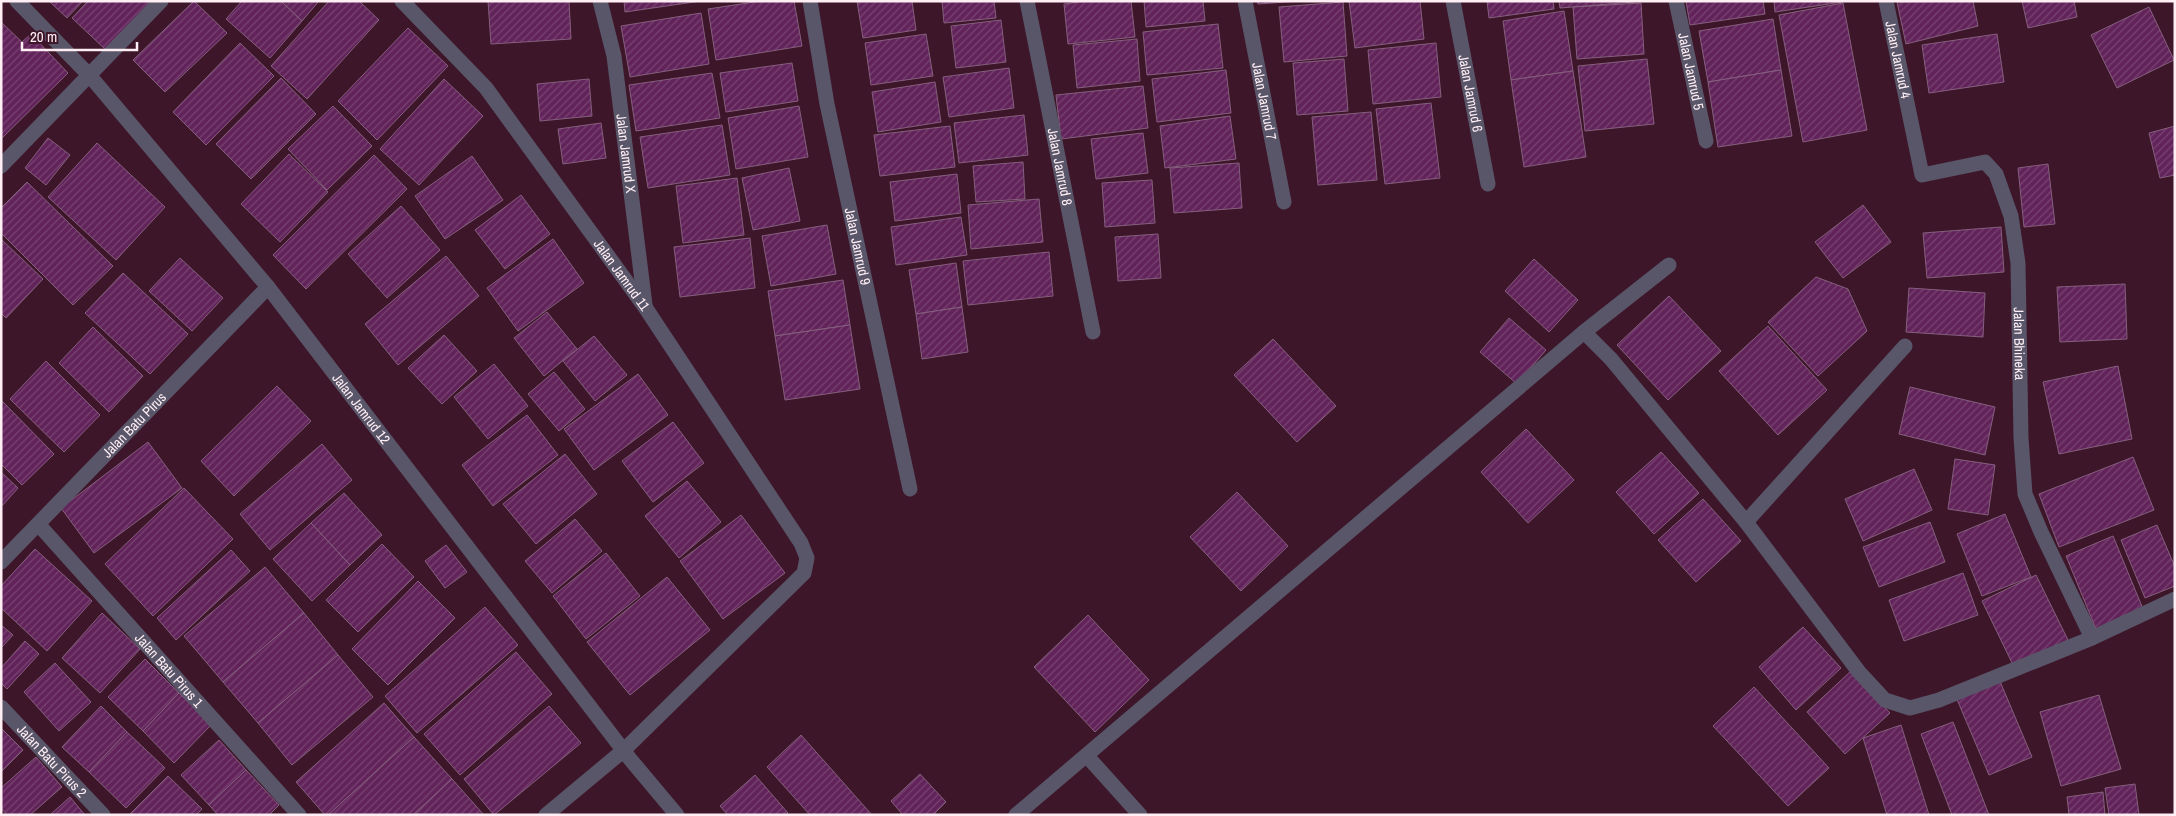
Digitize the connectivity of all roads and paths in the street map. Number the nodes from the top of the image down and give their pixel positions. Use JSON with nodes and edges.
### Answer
{"nodes":[{"id":1,"x":17,"y":1,"type":"edge"},
{"id":2,"x":161,"y":1,"type":"edge"},
{"id":3,"x":402,"y":1,"type":"edge"},
{"id":4,"x":600,"y":1,"type":"edge"},
{"id":5,"x":810,"y":1,"type":"edge"},
{"id":6,"x":1027,"y":1,"type":"edge"},
{"id":7,"x":1245,"y":1,"type":"edge"},
{"id":8,"x":1453,"y":1,"type":"edge"},
{"id":9,"x":1676,"y":1,"type":"edge"},
{"id":10,"x":1886,"y":1,"type":"edge"},
{"id":11,"x":90,"y":76,"type":"junction"},
{"id":12,"x":1909,"y":119,"type":"joint"},
{"id":13,"x":1706,"y":141,"type":"dead end"},
{"id":14,"x":1,"y":166,"type":"edge"},
{"id":15,"x":1488,"y":184,"type":"dead end"},
{"id":16,"x":1284,"y":202,"type":"dead end"},
{"id":17,"x":1669,"y":265,"type":"dead end"},
{"id":18,"x":268,"y":288,"type":"junction"},
{"id":19,"x":645,"y":307,"type":"junction"},
{"id":20,"x":1094,"y":332,"type":"dead end"},
{"id":21,"x":1584,"y":332,"type":"junction"},
{"id":22,"x":1905,"y":346,"type":"dead end"},
{"id":23,"x":910,"y":489,"type":"dead end"},
{"id":24,"x":1746,"y":522,"type":"junction"},
{"id":25,"x":39,"y":525,"type":"junction"},
{"id":26,"x":1,"y":562,"type":"edge"},
{"id":27,"x":2175,"y":599,"type":"edge"},
{"id":28,"x":2092,"y":638,"type":"junction"},
{"id":29,"x":1,"y":707,"type":"edge"},
{"id":30,"x":627,"y":754,"type":"junction"},
{"id":31,"x":1087,"y":756,"type":"junction"},
{"id":32,"x":674,"y":811,"type":"edge"},
{"id":33,"x":103,"y":815,"type":"edge"},
{"id":34,"x":299,"y":815,"type":"edge"},
{"id":35,"x":546,"y":815,"type":"edge"},
{"id":36,"x":1016,"y":815,"type":"edge"},
{"id":37,"x":1140,"y":815,"type":"edge"}],
"edges":[{"from":1,"to":11,"type":"street","name":"Jalan Jamrud 12"},
{"from":2,"to":11,"type":"street"},
{"from":3,"to":19,"type":"street","name":"Jalan Jamrud 11"},
{"from":4,"to":19,"type":"street","name":"Jalan Jamrud X"},
{"from":5,"to":23,"type":"street","name":"Jalan Jamrud 9"},
{"from":6,"to":20,"type":"street","name":"Jalan Jamrud 8"},
{"from":7,"to":16,"type":"street","name":"Jalan Jamrud 7"},
{"from":8,"to":15,"type":"street","name":"Jalan Jamrud 6"},
{"from":9,"to":13,"type":"street","name":"Jalan Jamrud 5"},
{"from":10,"to":12,"type":"street","name":"Jalan Jamrud 4"},
{"from":11,"to":14,"type":"street"},
{"from":11,"to":18,"type":"street","name":"Jalan Jamrud 12"},
{"from":12,"to":28,"type":"street","name":"Jalan Bhineka"},
{"from":17,"to":21,"type":"street"},
{"from":18,"to":25,"type":"street","name":"Jalan Batu Pirus"},
{"from":18,"to":30,"type":"street","name":"Jalan Jamrud 12"},
{"from":19,"to":30,"type":"street","name":"Jalan Jamrud 11"},
{"from":21,"to":24,"type":"street"},
{"from":21,"to":31,"type":"street"},
{"from":22,"to":24,"type":"street"},
{"from":24,"to":28,"type":"street"},
{"from":25,"to":26,"type":"street","name":"Jalan Batu Pirus"},
{"from":25,"to":34,"type":"street","name":"Jalan Batu Pirus 1"},
{"from":27,"to":28,"type":"street"},
{"from":29,"to":33,"type":"street","name":"Jalan Batu Pirus 2"},
{"from":30,"to":32,"type":"street","name":"Jalan Jamrud 12"},
{"from":30,"to":35,"type":"street"},
{"from":31,"to":36,"type":"street"},
{"from":31,"to":37,"type":"street"}]}
